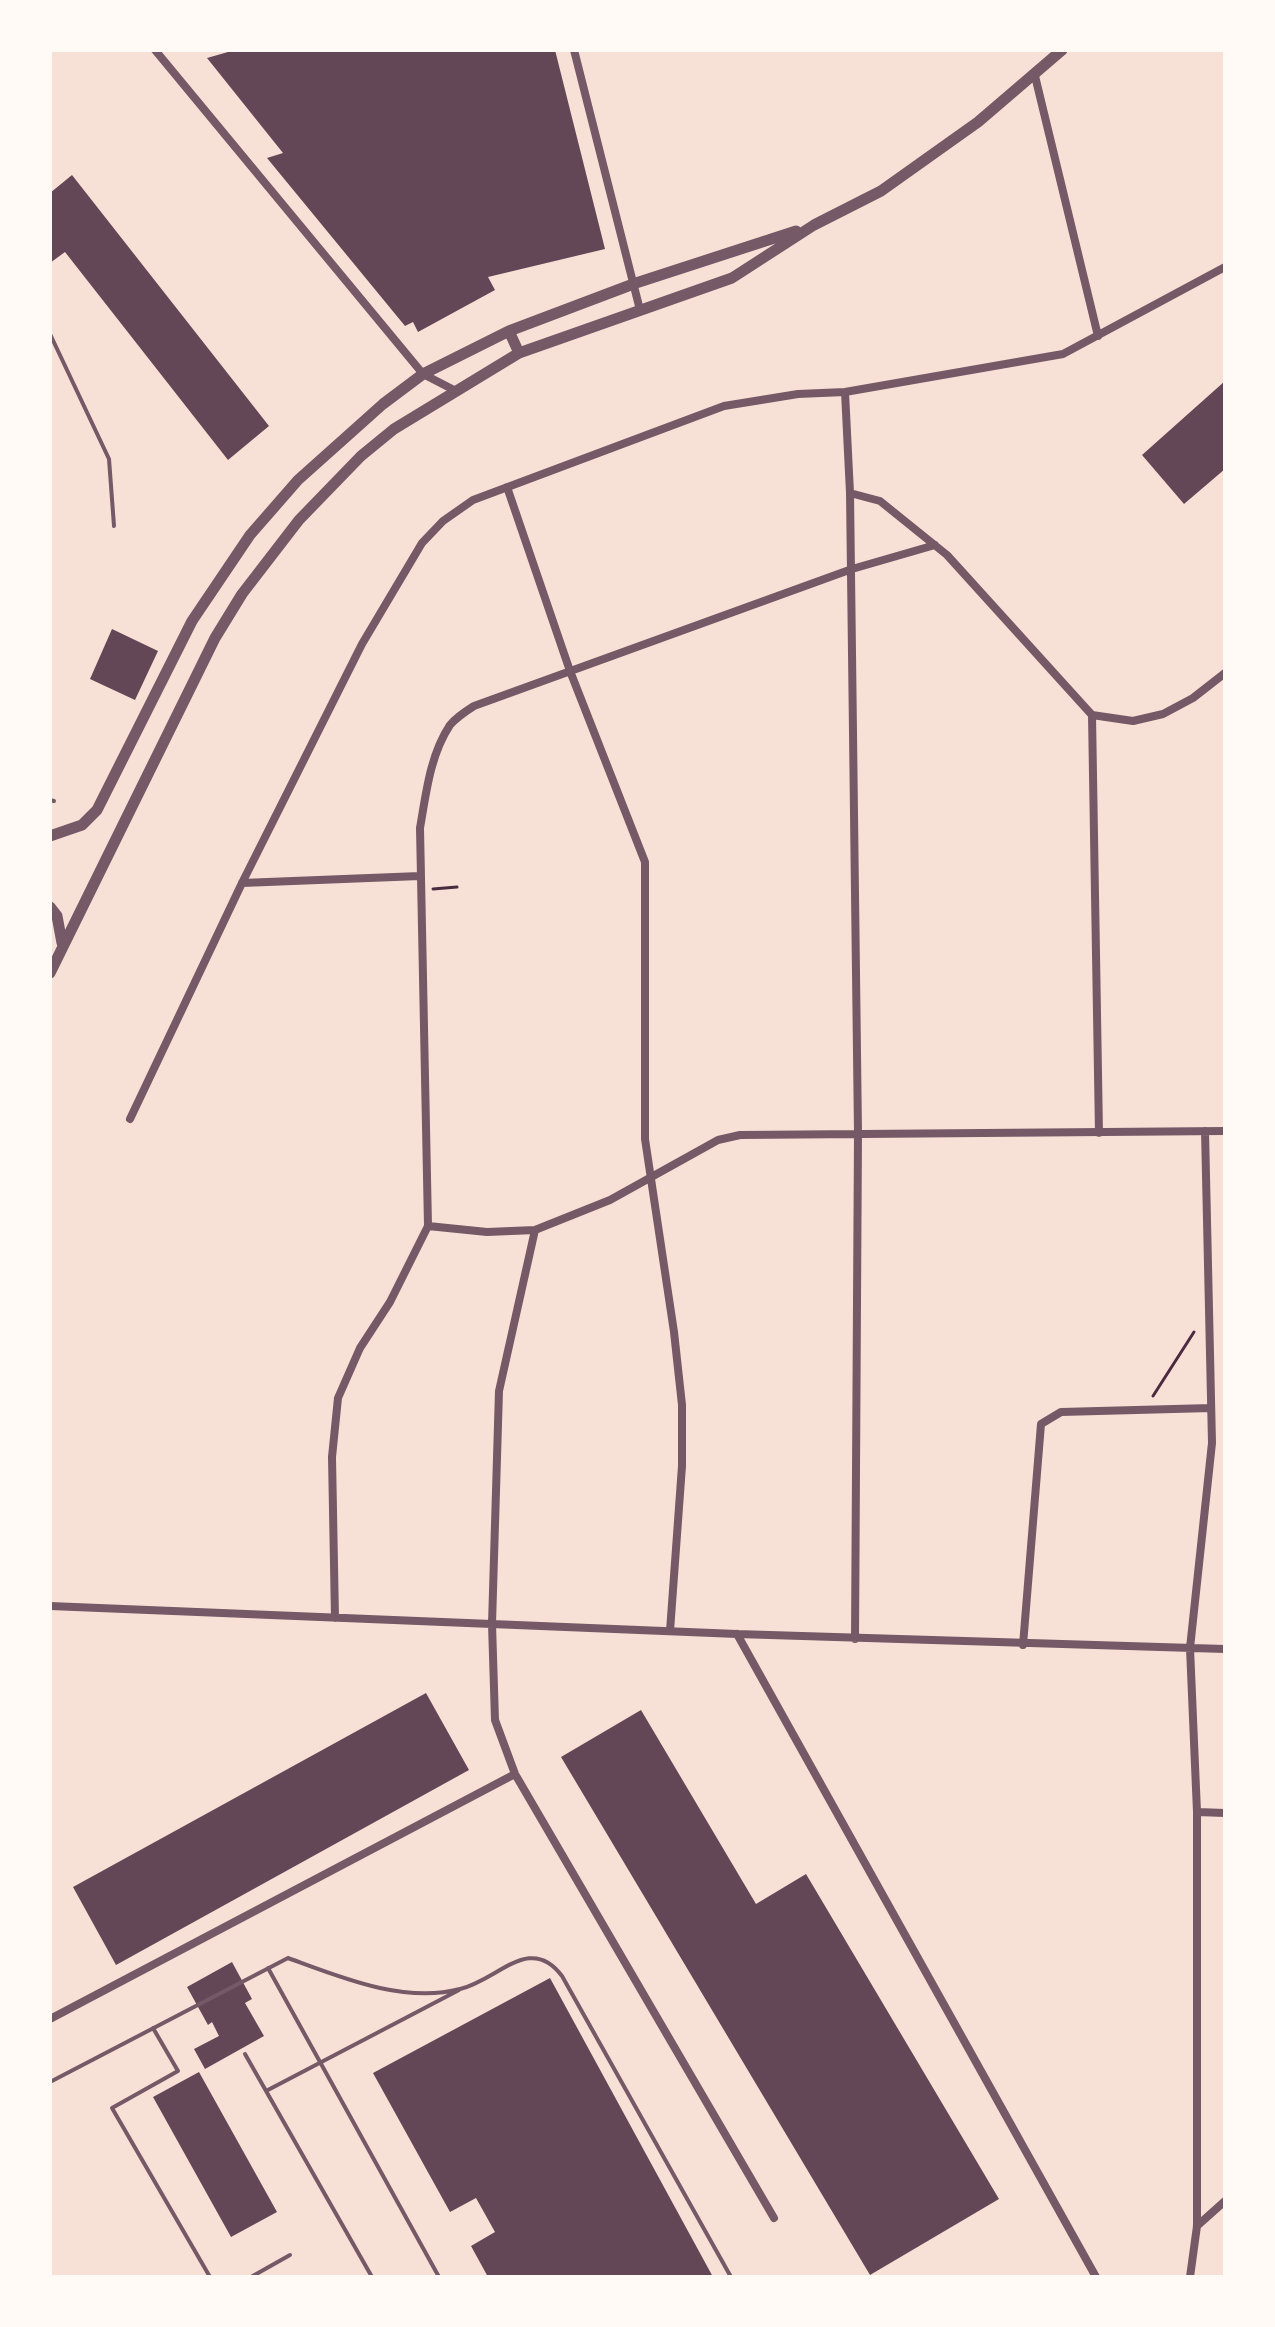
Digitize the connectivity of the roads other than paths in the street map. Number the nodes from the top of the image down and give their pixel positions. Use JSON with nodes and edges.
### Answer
{"nodes":[{"id":1,"x":155,"y":50,"type":"edge"},
{"id":2,"x":574,"y":50,"type":"edge"},
{"id":3,"x":1062,"y":50,"type":"edge"},
{"id":4,"x":1035,"y":76,"type":"junction"},
{"id":5,"x":814,"y":225,"type":"junction"},
{"id":6,"x":1225,"y":267,"type":"edge"},
{"id":7,"x":636,"y":283,"type":"junction"},
{"id":8,"x":640,"y":310,"type":"junction"},
{"id":9,"x":509,"y":331,"type":"junction"},
{"id":10,"x":1098,"y":336,"type":"junction"},
{"id":11,"x":51,"y":338,"type":"edge"},
{"id":12,"x":519,"y":353,"type":"junction"},
{"id":13,"x":423,"y":374,"type":"junction"},
{"id":14,"x":456,"y":391,"type":"junction"},
{"id":15,"x":845,"y":392,"type":"junction"},
{"id":16,"x":507,"y":487,"type":"junction"},
{"id":17,"x":850,"y":493,"type":"junction"},
{"id":18,"x":114,"y":526,"type":"dead end"},
{"id":19,"x":935,"y":545,"type":"junction"},
{"id":20,"x":852,"y":569,"type":"junction"},
{"id":21,"x":570,"y":671,"type":"junction"},
{"id":22,"x":1225,"y":673,"type":"edge"},
{"id":23,"x":1092,"y":715,"type":"junction"},
{"id":24,"x":50,"y":836,"type":"edge"},
{"id":25,"x":420,"y":876,"type":"junction"},
{"id":26,"x":242,"y":883,"type":"junction"},
{"id":27,"x":50,"y":907,"type":"edge"},
{"id":28,"x":62,"y":944,"type":"junction"},
{"id":29,"x":50,"y":973,"type":"edge"},
{"id":30,"x":130,"y":1119,"type":"dead end"},
{"id":31,"x":1205,"y":1131,"type":"junction"},
{"id":32,"x":1225,"y":1131,"type":"edge"},
{"id":33,"x":858,"y":1133,"type":"junction"},
{"id":34,"x":1099,"y":1133,"type":"junction"},
{"id":35,"x":649,"y":1178,"type":"junction"},
{"id":36,"x":428,"y":1226,"type":"junction"},
{"id":37,"x":535,"y":1230,"type":"junction"},
{"id":38,"x":1211,"y":1408,"type":"junction"},
{"id":39,"x":50,"y":1606,"type":"edge"},
{"id":40,"x":335,"y":1618,"type":"junction"},
{"id":41,"x":492,"y":1624,"type":"junction"},
{"id":42,"x":670,"y":1631,"type":"junction"},
{"id":43,"x":737,"y":1634,"type":"junction"},
{"id":44,"x":855,"y":1639,"type":"junction"},
{"id":45,"x":1023,"y":1645,"type":"junction"},
{"id":46,"x":1190,"y":1648,"type":"junction"},
{"id":47,"x":1225,"y":1649,"type":"edge"},
{"id":48,"x":515,"y":1774,"type":"junction"},
{"id":49,"x":1197,"y":1812,"type":"junction"},
{"id":50,"x":1225,"y":1813,"type":"edge"},
{"id":51,"x":268,"y":1968,"type":"junction"},
{"id":52,"x":461,"y":1989,"type":"junction"},
{"id":53,"x":50,"y":2019,"type":"edge"},
{"id":54,"x":153,"y":2028,"type":"junction"},
{"id":55,"x":245,"y":2054,"type":"dead end"},
{"id":56,"x":320,"y":2063,"type":"junction"},
{"id":57,"x":50,"y":2082,"type":"edge"},
{"id":58,"x":266,"y":2091,"type":"junction"},
{"id":59,"x":1225,"y":2201,"type":"edge"},
{"id":60,"x":774,"y":2218,"type":"dead end"},
{"id":61,"x":1197,"y":2226,"type":"junction"},
{"id":62,"x":290,"y":2255,"type":"dead end"},
{"id":63,"x":210,"y":2277,"type":"edge"},
{"id":64,"x":251,"y":2277,"type":"edge"},
{"id":65,"x":372,"y":2277,"type":"edge"},
{"id":66,"x":439,"y":2277,"type":"edge"},
{"id":67,"x":731,"y":2277,"type":"edge"},
{"id":68,"x":1096,"y":2277,"type":"edge"},
{"id":69,"x":1190,"y":2277,"type":"edge"}],
"edges":[{"from":1,"to":13,"type":"street"},
{"from":2,"to":7,"type":"street"},
{"from":3,"to":4,"type":"street"},
{"from":4,"to":5,"type":"street"},
{"from":4,"to":10,"type":"street"},
{"from":5,"to":7,"type":"street"},
{"from":5,"to":8,"type":"street"},
{"from":6,"to":10,"type":"street"},
{"from":7,"to":8,"type":"street"},
{"from":7,"to":9,"type":"street"},
{"from":8,"to":12,"type":"street"},
{"from":9,"to":12,"type":"street"},
{"from":9,"to":13,"type":"street"},
{"from":10,"to":15,"type":"street"},
{"from":11,"to":18,"type":"lane"},
{"from":12,"to":14,"type":"street"},
{"from":13,"to":14,"type":"street"},
{"from":13,"to":24,"type":"street"},
{"from":14,"to":28,"type":"street"},
{"from":15,"to":16,"type":"street"},
{"from":15,"to":17,"type":"street"},
{"from":16,"to":21,"type":"street"},
{"from":16,"to":26,"type":"street"},
{"from":17,"to":19,"type":"street"},
{"from":17,"to":20,"type":"street"},
{"from":19,"to":20,"type":"street"},
{"from":19,"to":23,"type":"street"},
{"from":20,"to":21,"type":"street"},
{"from":20,"to":33,"type":"street"},
{"from":21,"to":25,"type":"street"},
{"from":21,"to":35,"type":"street"},
{"from":22,"to":23,"type":"street"},
{"from":23,"to":34,"type":"street"},
{"from":25,"to":26,"type":"street"},
{"from":25,"to":36,"type":"street"},
{"from":26,"to":30,"type":"street"},
{"from":27,"to":28,"type":"street"},
{"from":28,"to":29,"type":"street"},
{"from":31,"to":32,"type":"street"},
{"from":31,"to":34,"type":"street"},
{"from":31,"to":38,"type":"street"},
{"from":33,"to":34,"type":"street"},
{"from":33,"to":35,"type":"street"},
{"from":33,"to":44,"type":"street"},
{"from":35,"to":37,"type":"street"},
{"from":35,"to":42,"type":"street"},
{"from":36,"to":37,"type":"street"},
{"from":36,"to":40,"type":"street"},
{"from":37,"to":41,"type":"street"},
{"from":38,"to":45,"type":"street"},
{"from":38,"to":46,"type":"street"},
{"from":39,"to":40,"type":"street"},
{"from":40,"to":41,"type":"street"},
{"from":41,"to":42,"type":"street"},
{"from":41,"to":48,"type":"street"},
{"from":42,"to":43,"type":"street"},
{"from":43,"to":44,"type":"street"},
{"from":43,"to":68,"type":"street"},
{"from":44,"to":45,"type":"street"},
{"from":45,"to":46,"type":"street"},
{"from":46,"to":47,"type":"street"},
{"from":46,"to":49,"type":"street"},
{"from":48,"to":53,"type":"street"},
{"from":48,"to":60,"type":"street"},
{"from":49,"to":50,"type":"street"},
{"from":49,"to":61,"type":"street"},
{"from":51,"to":52,"type":"lane"},
{"from":51,"to":54,"type":"lane"},
{"from":51,"to":56,"type":"lane"},
{"from":52,"to":56,"type":"lane"},
{"from":52,"to":67,"type":"lane"},
{"from":54,"to":57,"type":"lane"},
{"from":54,"to":63,"type":"lane"},
{"from":55,"to":58,"type":"lane"},
{"from":56,"to":58,"type":"lane"},
{"from":56,"to":66,"type":"lane"},
{"from":58,"to":65,"type":"lane"},
{"from":59,"to":61,"type":"street"},
{"from":61,"to":69,"type":"street"},
{"from":62,"to":64,"type":"lane"}]}
